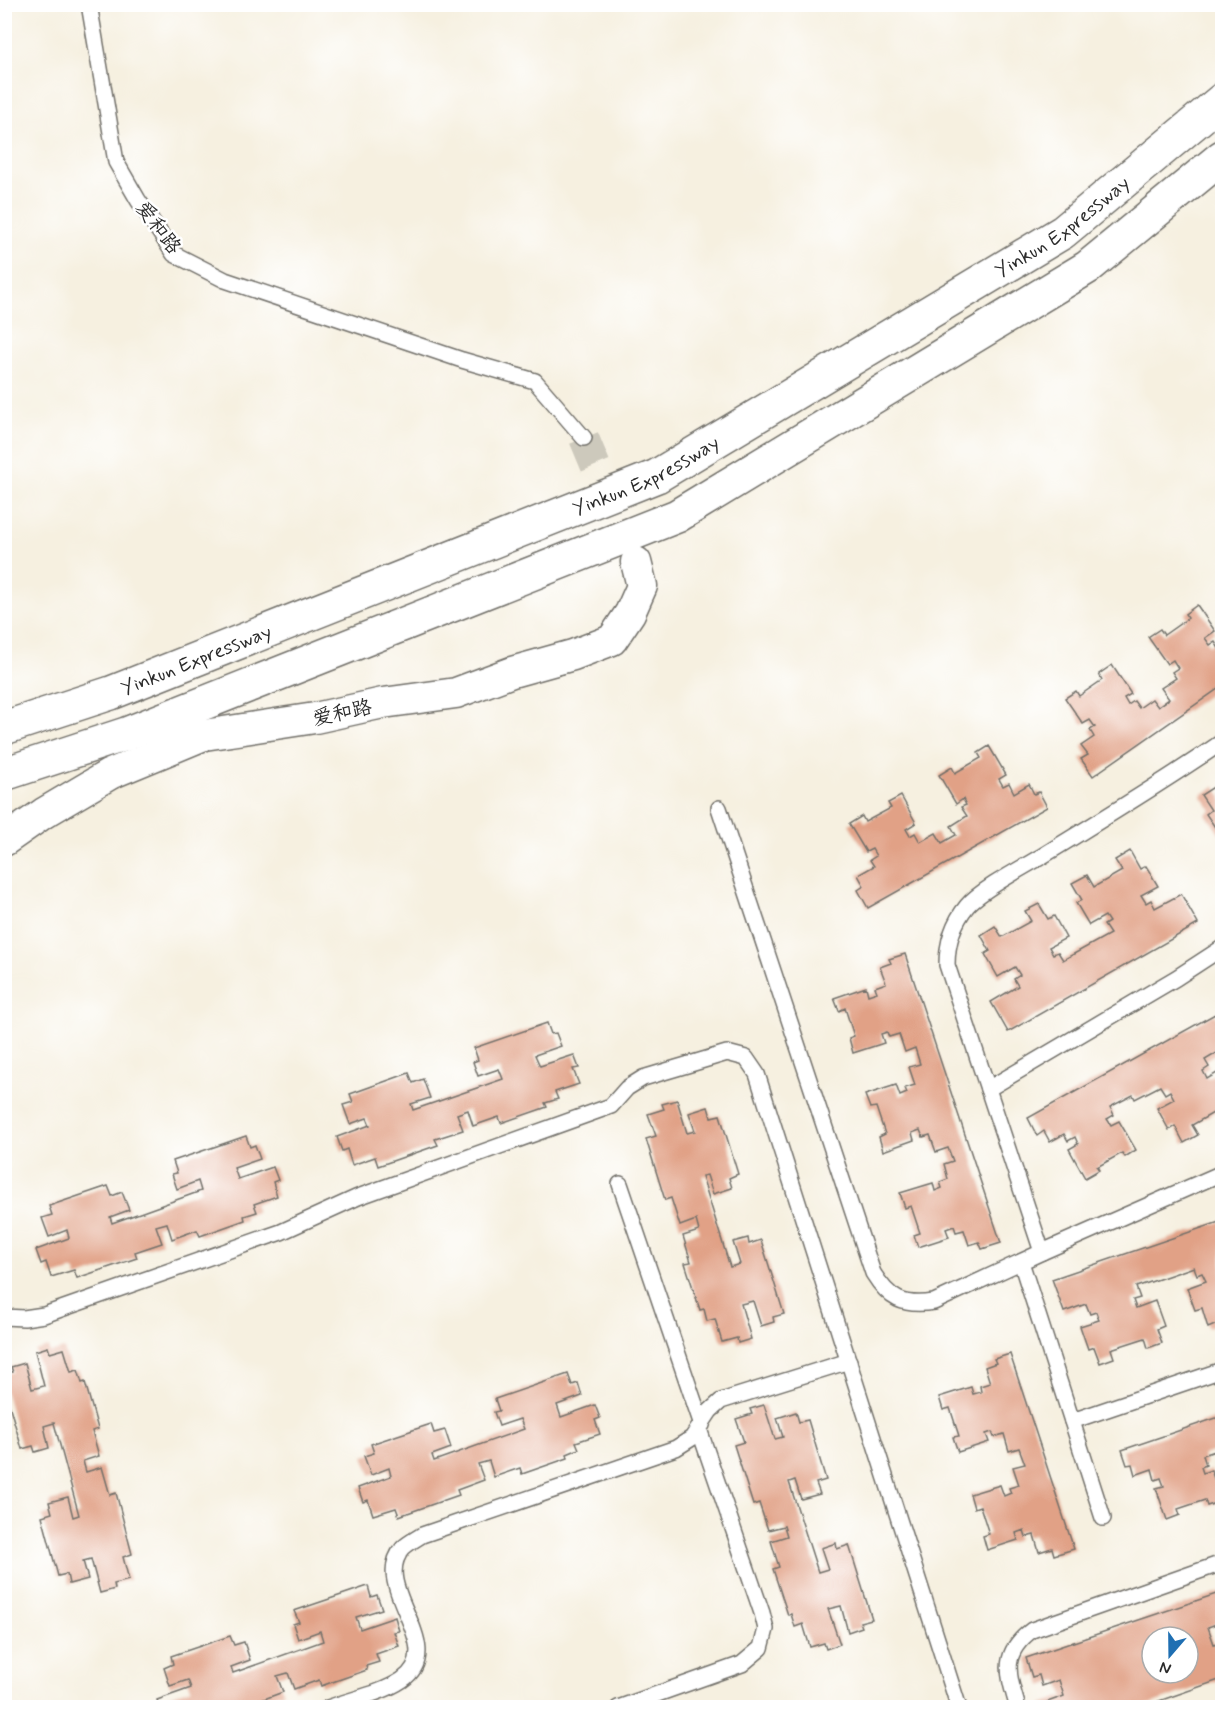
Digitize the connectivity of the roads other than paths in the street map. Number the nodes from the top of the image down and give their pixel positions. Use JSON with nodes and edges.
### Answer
{"nodes":[{"id":1,"x":89,"y":4,"type":"edge"},
{"id":2,"x":1222,"y":100,"type":"edge"},
{"id":3,"x":1222,"y":157,"type":"edge"},
{"id":4,"x":584,"y":438,"type":"tunnel mouth"},
{"id":5,"x":636,"y":562,"type":"tunnel mouth"},
{"id":6,"x":4,"y":728,"type":"edge"},
{"id":7,"x":1222,"y":742,"type":"edge"},
{"id":8,"x":4,"y":774,"type":"edge"},
{"id":9,"x":719,"y":808,"type":"dead end"},
{"id":10,"x":4,"y":841,"type":"edge"},
{"id":11,"x":1222,"y":948,"type":"edge"},
{"id":12,"x":988,"y":1089,"type":"junction"},
{"id":13,"x":1222,"y":1173,"type":"edge"},
{"id":14,"x":620,"y":1184,"type":"dead end"},
{"id":15,"x":1042,"y":1252,"type":"junction"},
{"id":16,"x":1021,"y":1262,"type":"junction"},
{"id":17,"x":4,"y":1317,"type":"edge"},
{"id":18,"x":849,"y":1361,"type":"junction"},
{"id":19,"x":1222,"y":1370,"type":"edge"},
{"id":20,"x":1072,"y":1421,"type":"junction"},
{"id":21,"x":700,"y":1427,"type":"junction"},
{"id":22,"x":1103,"y":1518,"type":"dead end"},
{"id":23,"x":1222,"y":1563,"type":"edge"},
{"id":24,"x":328,"y":1707,"type":"edge"},
{"id":25,"x":618,"y":1707,"type":"edge"},
{"id":26,"x":959,"y":1707,"type":"edge"},
{"id":27,"x":1018,"y":1707,"type":"edge"}],
"edges":[{"from":1,"to":4,"type":"lane","name":"爱和路"},
{"from":2,"to":6,"type":"highway","name":"Yinkun Expressway"},
{"from":3,"to":8,"type":"highway"},
{"from":5,"to":10,"type":"street","name":"爱和路"},
{"from":7,"to":12,"type":"lane"},
{"from":9,"to":16,"type":"lane"},
{"from":11,"to":12,"type":"lane"},
{"from":12,"to":15,"type":"lane"},
{"from":13,"to":15,"type":"lane"},
{"from":14,"to":21,"type":"lane"},
{"from":15,"to":16,"type":"lane"},
{"from":16,"to":20,"type":"lane"},
{"from":17,"to":18,"type":"lane"},
{"from":18,"to":21,"type":"lane"},
{"from":18,"to":26,"type":"lane"},
{"from":19,"to":20,"type":"lane"},
{"from":20,"to":22,"type":"lane"},
{"from":21,"to":24,"type":"lane"},
{"from":21,"to":25,"type":"lane"},
{"from":23,"to":27,"type":"lane"}]}
